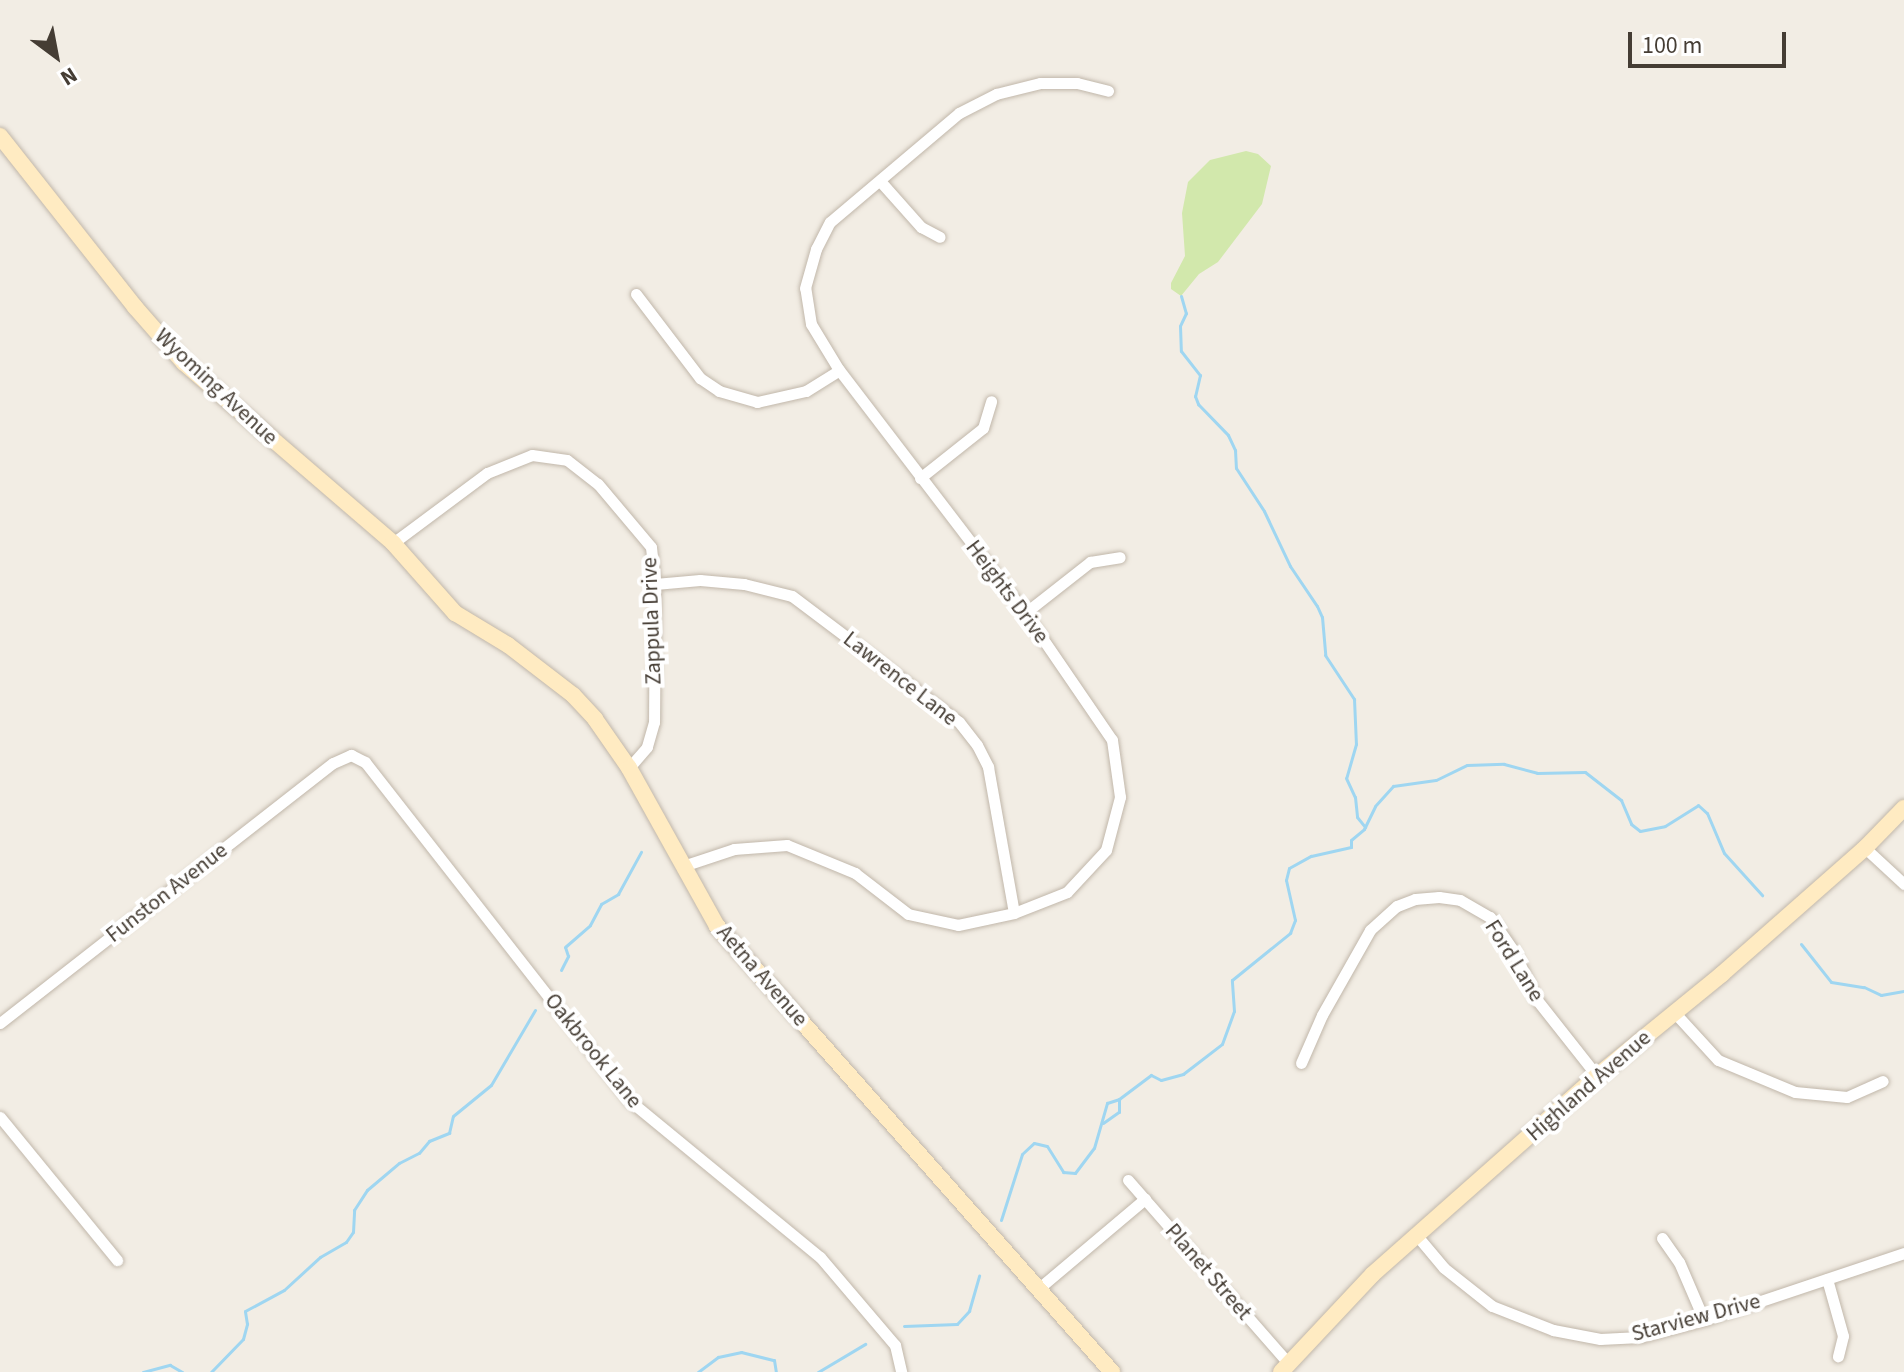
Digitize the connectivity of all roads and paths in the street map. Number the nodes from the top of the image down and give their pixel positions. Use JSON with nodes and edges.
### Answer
{"nodes":[{"id":1,"x":1108,"y":91,"type":"dead end"},
{"id":2,"x":0,"y":136,"type":"edge"},
{"id":3,"x":880,"y":181,"type":"junction"},
{"id":4,"x":940,"y":237,"type":"dead end"},
{"id":5,"x":636,"y":294,"type":"dead end"},
{"id":6,"x":839,"y":370,"type":"junction"},
{"id":7,"x":991,"y":401,"type":"dead end"},
{"id":8,"x":920,"y":478,"type":"junction"},
{"id":9,"x":393,"y":543,"type":"junction"},
{"id":10,"x":1120,"y":557,"type":"dead end"},
{"id":11,"x":655,"y":584,"type":"junction"},
{"id":12,"x":1025,"y":613,"type":"junction"},
{"id":13,"x":333,"y":763,"type":"joint"},
{"id":14,"x":629,"y":768,"type":"junction"},
{"id":15,"x":1904,"y":808,"type":"edge"},
{"id":16,"x":1865,"y":848,"type":"junction"},
{"id":17,"x":683,"y":866,"type":"junction"},
{"id":18,"x":1904,"y":884,"type":"edge"},
{"id":19,"x":1014,"y":913,"type":"junction"},
{"id":20,"x":1674,"y":1012,"type":"junction"},
{"id":21,"x":0,"y":1023,"type":"edge"},
{"id":22,"x":1301,"y":1063,"type":"dead end"},
{"id":23,"x":1597,"y":1076,"type":"junction"},
{"id":24,"x":1883,"y":1081,"type":"dead end"},
{"id":25,"x":0,"y":1117,"type":"edge"},
{"id":26,"x":1128,"y":1180,"type":"dead end"},
{"id":27,"x":1145,"y":1199,"type":"junction"},
{"id":28,"x":1418,"y":1237,"type":"junction"},
{"id":29,"x":1662,"y":1238,"type":"dead end"},
{"id":30,"x":1904,"y":1253,"type":"edge"},
{"id":31,"x":117,"y":1260,"type":"dead end"},
{"id":32,"x":1827,"y":1279,"type":"junction"},
{"id":33,"x":1038,"y":1289,"type":"junction"},
{"id":34,"x":1704,"y":1320,"type":"junction"},
{"id":35,"x":1838,"y":1356,"type":"dead end"},
{"id":36,"x":1285,"y":1368,"type":"edge"},
{"id":37,"x":901,"y":1372,"type":"edge"},
{"id":38,"x":1112,"y":1372,"type":"edge"}],
"edges":[{"from":1,"to":3,"type":"street","name":"Heights Drive"},
{"from":2,"to":9,"type":"street","name":"Wyoming Avenue"},
{"from":3,"to":4,"type":"street"},
{"from":3,"to":6,"type":"street","name":"Heights Drive"},
{"from":5,"to":6,"type":"street"},
{"from":6,"to":8,"type":"street","name":"Heights Drive"},
{"from":7,"to":8,"type":"street"},
{"from":8,"to":12,"type":"street","name":"Heights Drive"},
{"from":9,"to":11,"type":"street","name":"Zappula Drive"},
{"from":9,"to":14,"type":"street","name":"Aetna Avenue"},
{"from":10,"to":12,"type":"street"},
{"from":11,"to":14,"type":"street","name":"Zappula Drive"},
{"from":11,"to":19,"type":"street","name":"Lawrence Lane"},
{"from":12,"to":19,"type":"street","name":"Heights Drive"},
{"from":13,"to":21,"type":"street","name":"Funston Avenue"},
{"from":13,"to":37,"type":"street","name":"Oakbrook Lane"},
{"from":14,"to":17,"type":"street","name":"Aetna Avenue"},
{"from":15,"to":16,"type":"street","name":"Highland Avenue"},
{"from":16,"to":18,"type":"street"},
{"from":16,"to":20,"type":"street","name":"Highland Avenue"},
{"from":17,"to":19,"type":"street","name":"Heights Drive"},
{"from":17,"to":33,"type":"street","name":"Aetna Avenue"},
{"from":20,"to":23,"type":"street","name":"Highland Avenue"},
{"from":20,"to":24,"type":"street"},
{"from":22,"to":23,"type":"street","name":"Ford Lane"},
{"from":23,"to":28,"type":"street","name":"Highland Avenue"},
{"from":25,"to":31,"type":"street"},
{"from":26,"to":27,"type":"street","name":"Planet Street"},
{"from":27,"to":33,"type":"street"},
{"from":27,"to":36,"type":"street","name":"Planet Street"},
{"from":28,"to":34,"type":"street","name":"Starview Drive"},
{"from":28,"to":36,"type":"street","name":"Highland Avenue"},
{"from":29,"to":34,"type":"street"},
{"from":30,"to":32,"type":"street","name":"Starview Drive"},
{"from":32,"to":34,"type":"street","name":"Starview Drive"},
{"from":32,"to":35,"type":"street"},
{"from":33,"to":38,"type":"street","name":"Aetna Avenue"}]}
